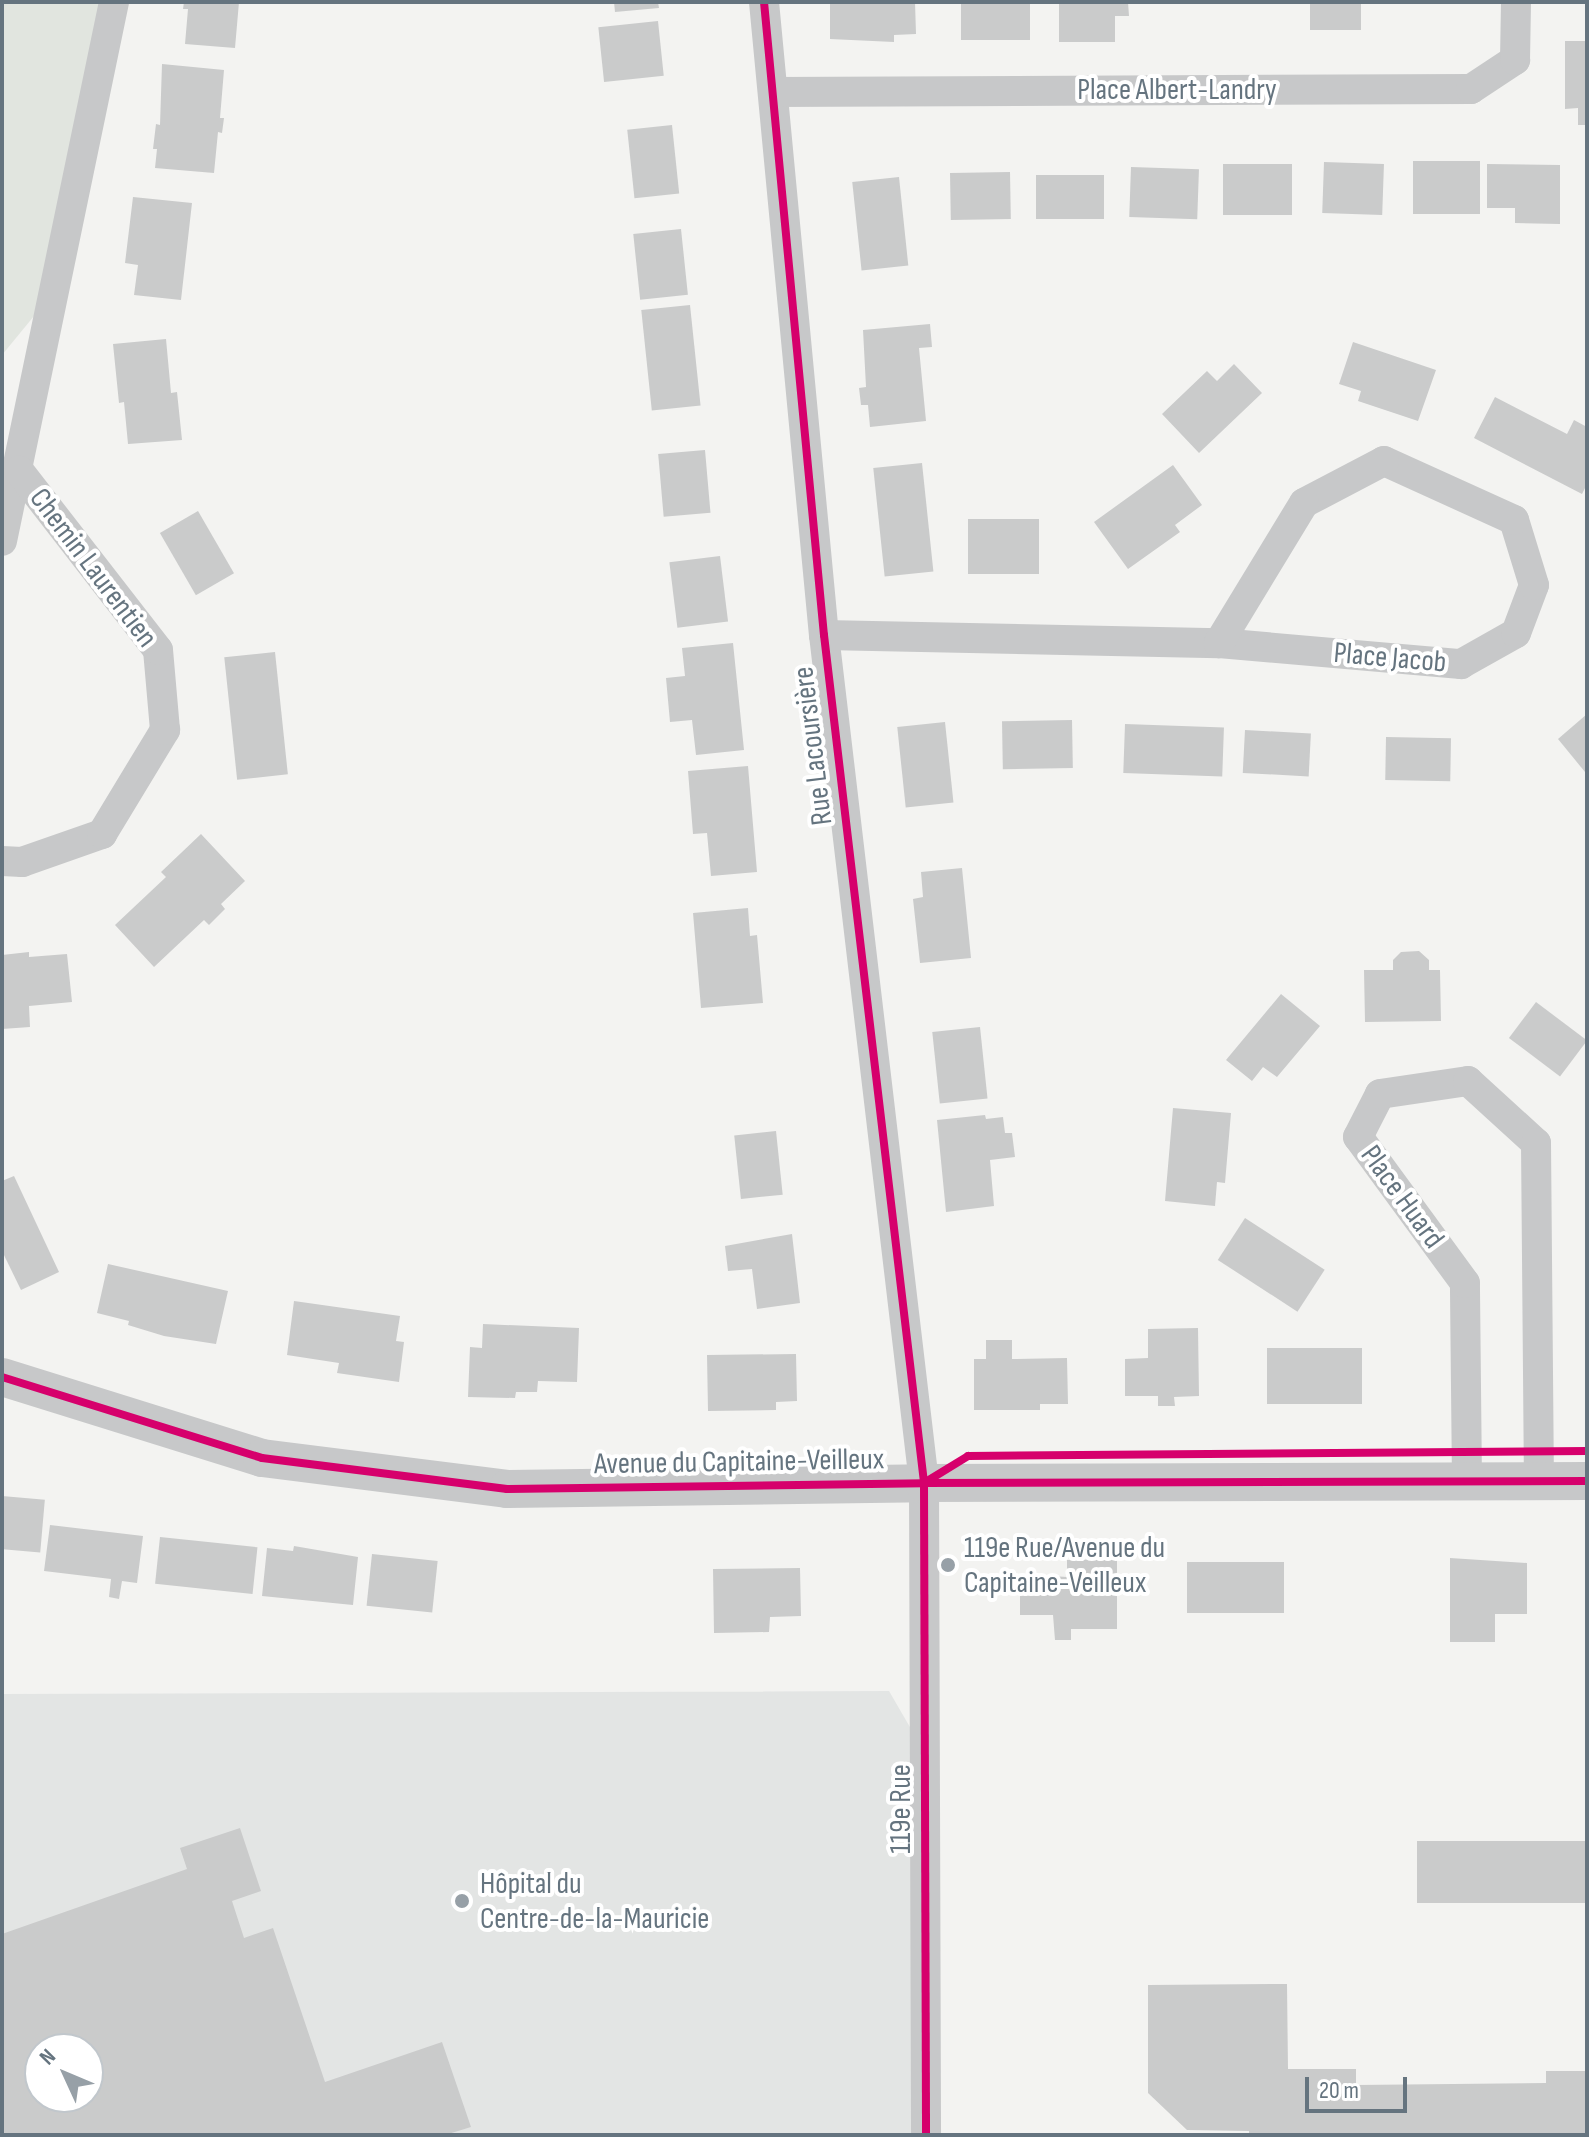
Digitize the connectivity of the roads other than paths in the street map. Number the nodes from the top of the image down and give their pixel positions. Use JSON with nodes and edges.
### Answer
{"nodes":[{"id":1,"x":114,"y":2,"type":"edge"},
{"id":2,"x":764,"y":2,"type":"edge"},
{"id":3,"x":1516,"y":2,"type":"edge"},
{"id":4,"x":773,"y":92,"type":"junction"},
{"id":5,"x":19,"y":471,"type":"junction"},
{"id":6,"x":2,"y":541,"type":"edge"},
{"id":7,"x":824,"y":635,"type":"junction"},
{"id":8,"x":1219,"y":643,"type":"junction"},
{"id":9,"x":2,"y":861,"type":"edge"},
{"id":10,"x":2,"y":1377,"type":"edge"},
{"id":11,"x":1587,"y":1481,"type":"edge"},
{"id":12,"x":1467,"y":1482,"type":"junction"},
{"id":13,"x":1539,"y":1482,"type":"junction"},
{"id":14,"x":924,"y":1483,"type":"junction"},
{"id":15,"x":926,"y":2135,"type":"edge"}],
"edges":[{"from":1,"to":5,"type":"street","name":"Chemin Laurentien"},
{"from":2,"to":4,"type":"street","name":"Rue Lacoursière"},
{"from":3,"to":4,"type":"street","name":"Place Albert-Landry"},
{"from":4,"to":7,"type":"street","name":"Rue Lacoursière"},
{"from":5,"to":6,"type":"street","name":"Chemin Laurentien"},
{"from":5,"to":9,"type":"street","name":"Chemin Laurentien"},
{"from":7,"to":8,"type":"street","name":"Place Jacob"},
{"from":7,"to":14,"type":"street","name":"Rue Lacoursière"},
{"from":8,"to":8,"type":"street","name":"Place Jacob"},
{"from":10,"to":14,"type":"street","name":"Avenue du Capitaine-Veilleux"},
{"from":11,"to":13,"type":"street","name":"Avenue du Capitaine-Veilleux"},
{"from":12,"to":13,"type":"street","name":"Avenue du Capitaine-Veilleux"},
{"from":12,"to":13,"type":"street","name":"Place Huard"},
{"from":12,"to":14,"type":"street","name":"Avenue du Capitaine-Veilleux"},
{"from":14,"to":15,"type":"street","name":"119e Rue"}]}
